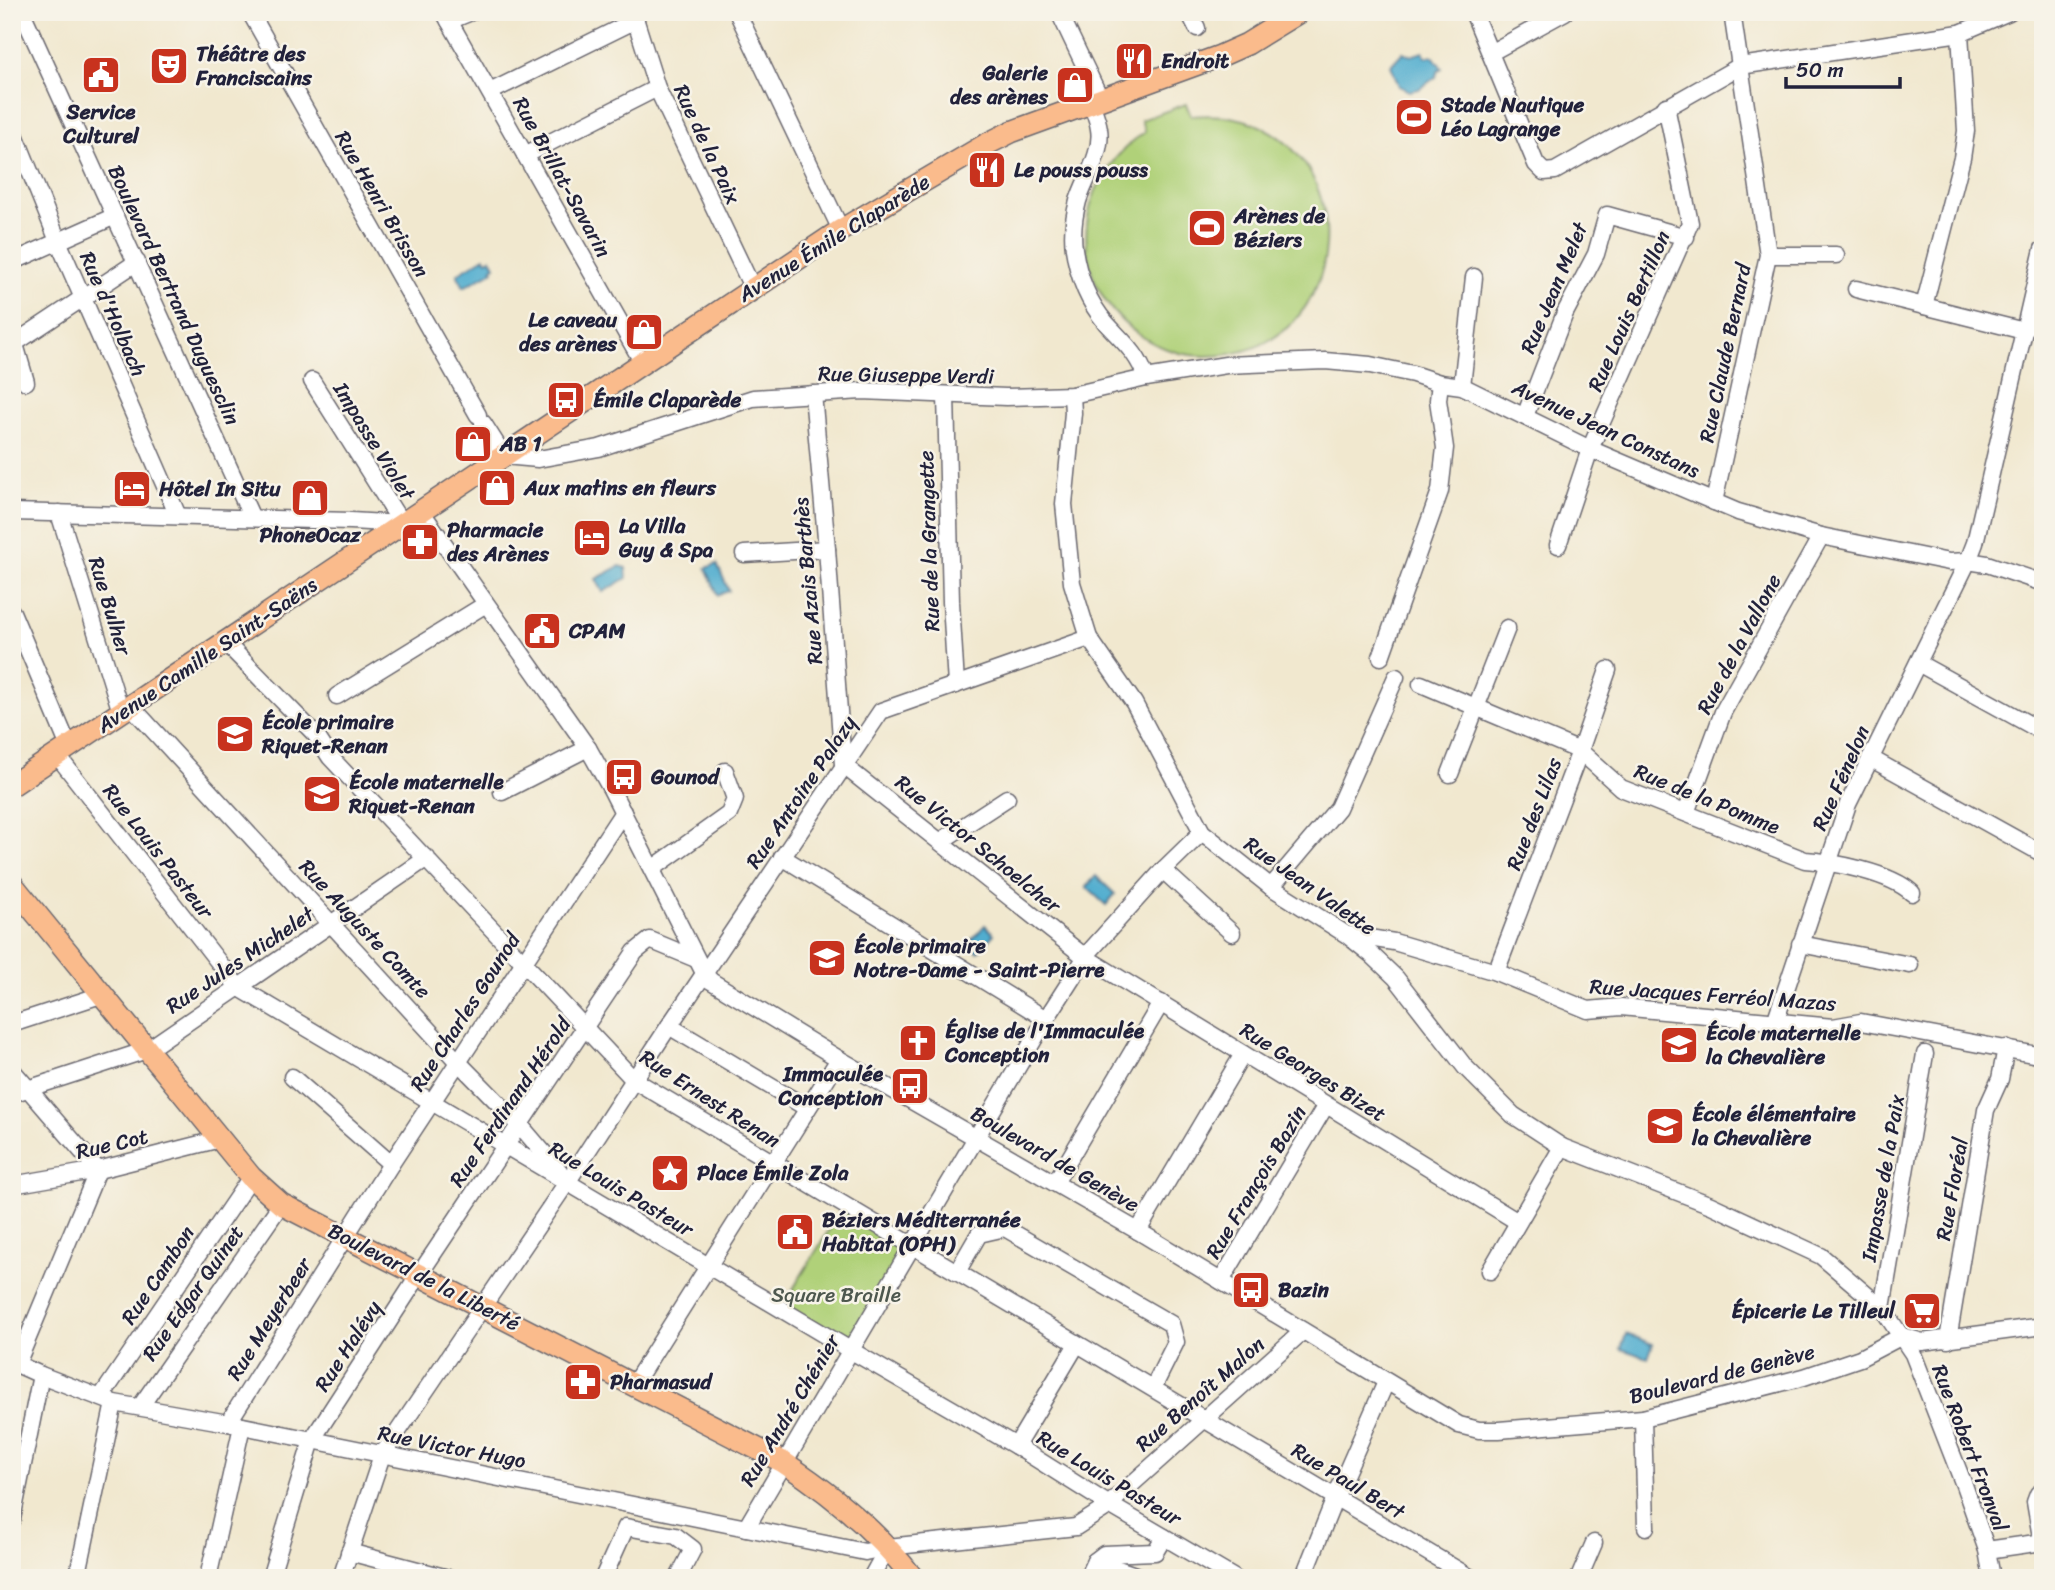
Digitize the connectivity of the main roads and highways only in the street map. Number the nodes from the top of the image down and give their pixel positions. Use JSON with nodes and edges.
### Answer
{"nodes":[{"id":1,"x":1299,"y":12,"type":"edge"},
{"id":2,"x":402,"y":524,"type":"joint"},
{"id":3,"x":12,"y":785,"type":"edge"},
{"id":4,"x":12,"y":884,"type":"edge"},
{"id":5,"x":19,"y":906,"type":"edge"},
{"id":6,"x":913,"y":1578,"type":"edge"}],
"edges":[{"from":1,"to":2,"type":"main road","name":"Avenue Émile Claparède"},
{"from":2,"to":3,"type":"main road","name":"Avenue Camille Saint-Saëns"},
{"from":4,"to":5,"type":"main road","name":"Boulevard de la Liberté"},
{"from":5,"to":6,"type":"main road","name":"Boulevard de la Liberté"}]}
